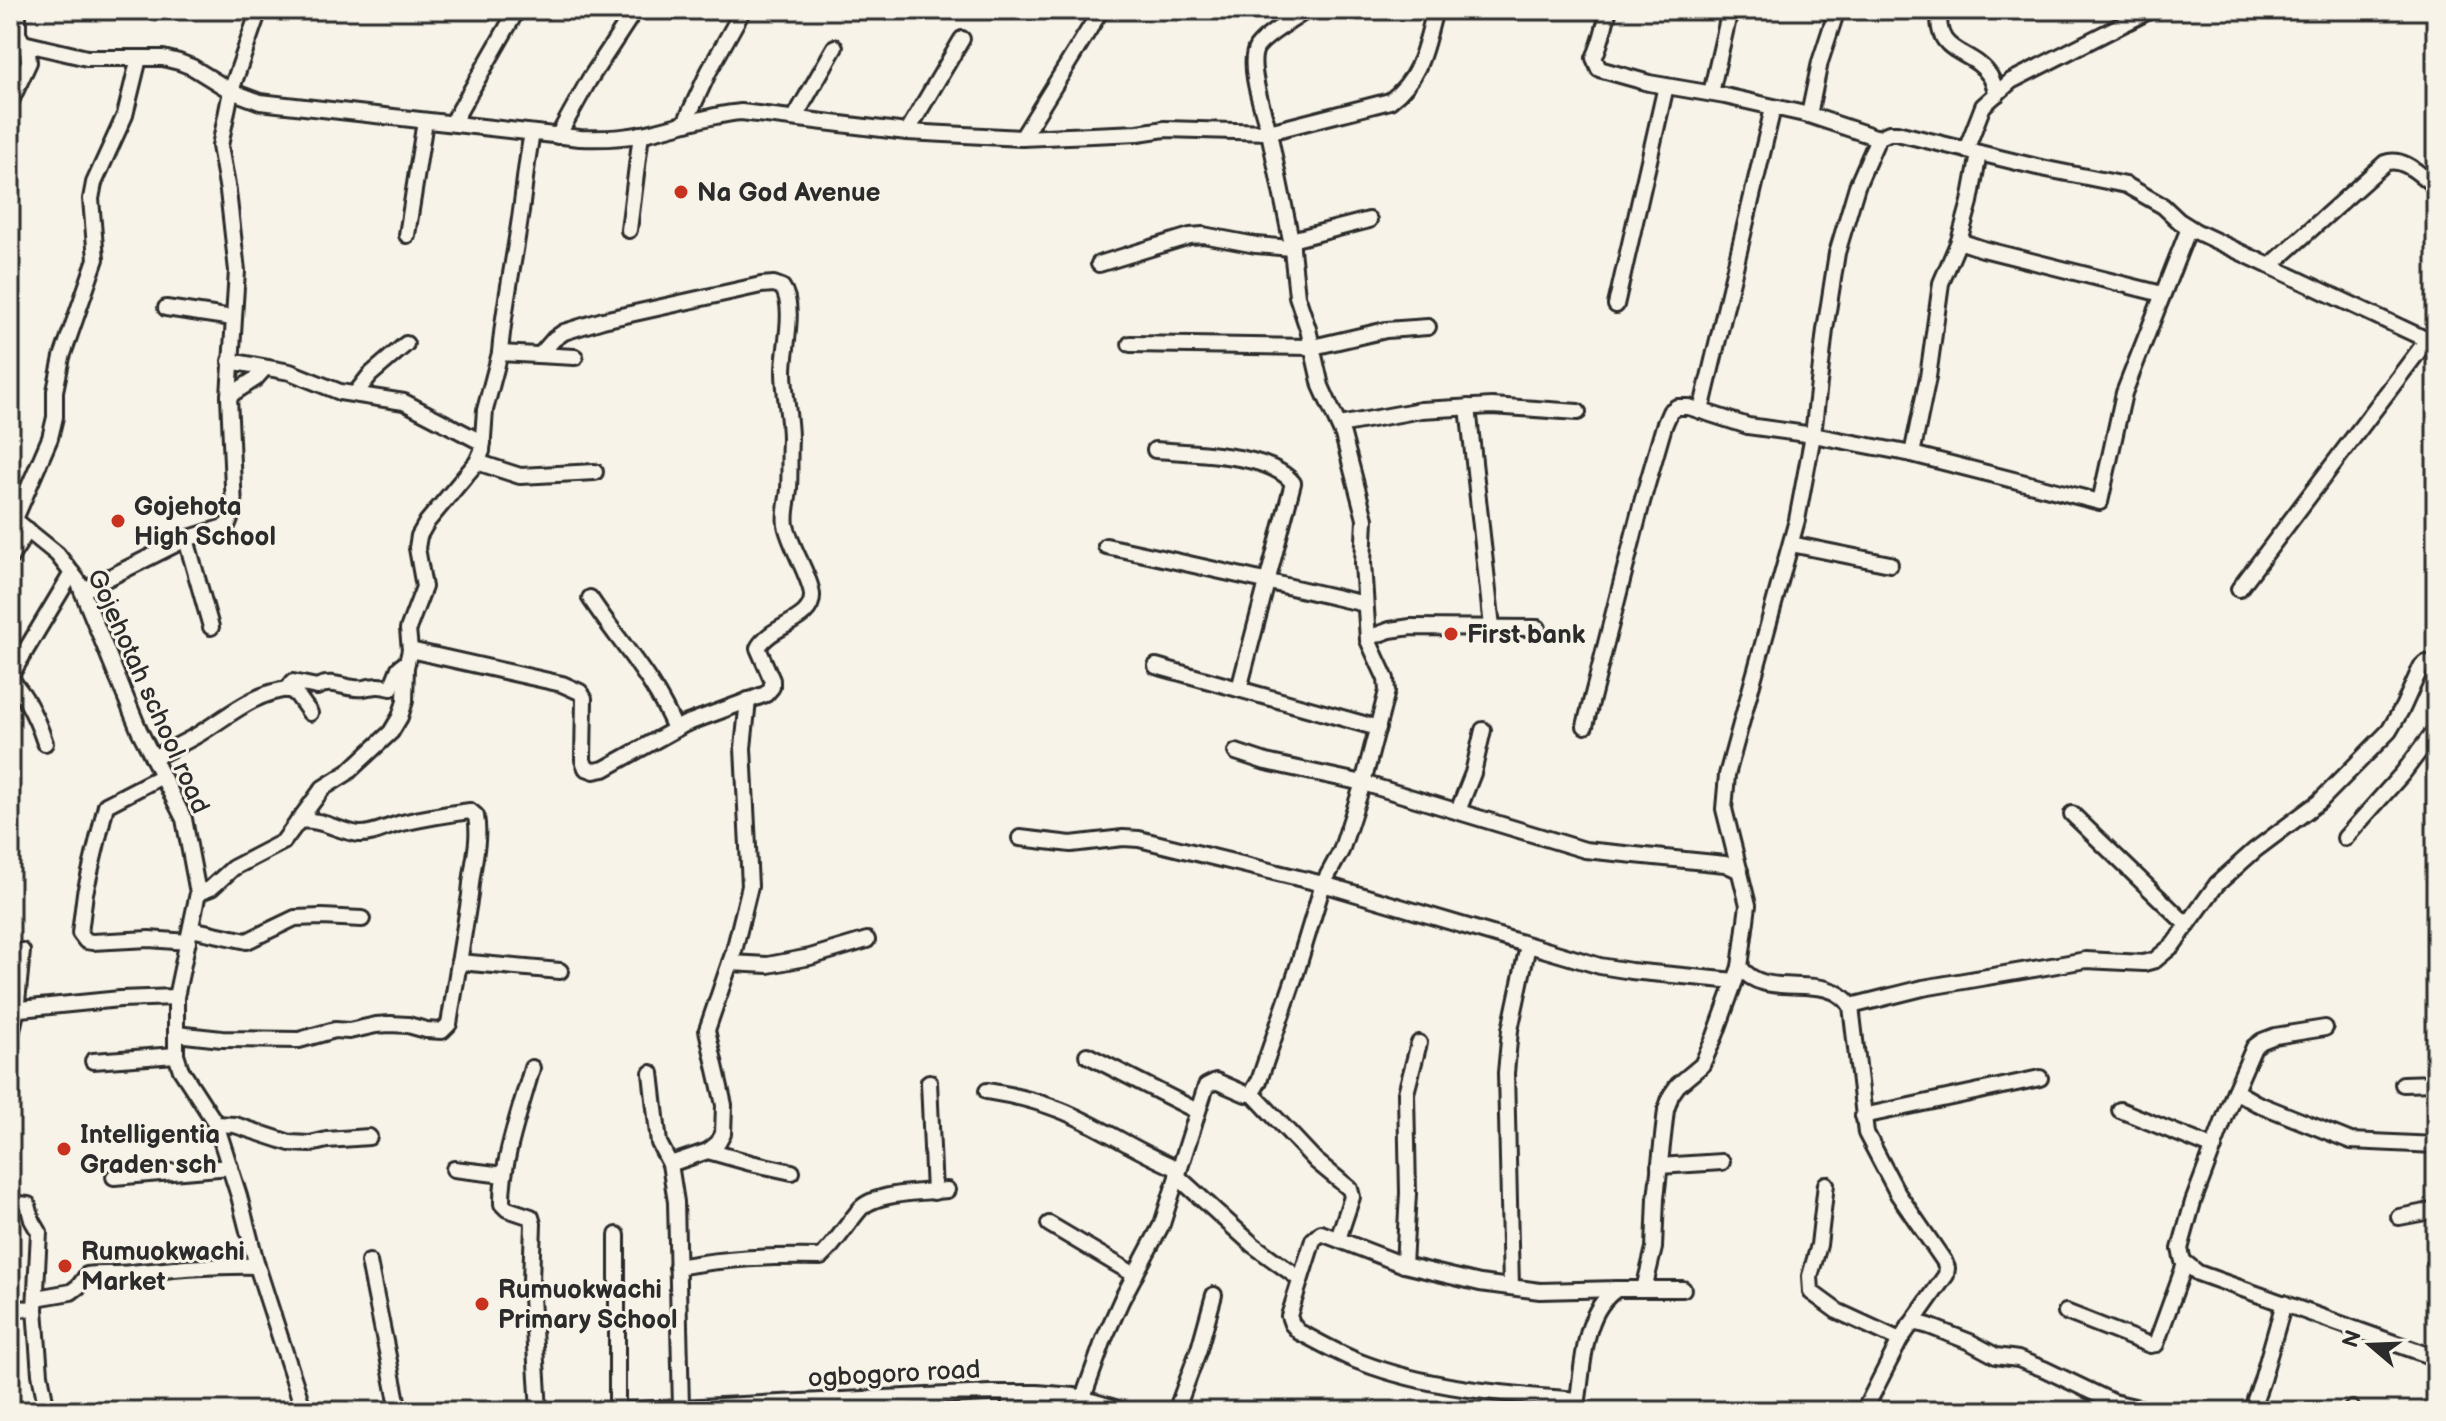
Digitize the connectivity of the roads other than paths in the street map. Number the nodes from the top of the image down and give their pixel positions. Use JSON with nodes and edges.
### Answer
{"nodes":[{"id":1,"x":18,"y":10,"type":"edge"},
{"id":2,"x":259,"y":10,"type":"edge"},
{"id":3,"x":517,"y":10,"type":"edge"},
{"id":4,"x":635,"y":10,"type":"edge"},
{"id":5,"x":743,"y":10,"type":"edge"},
{"id":6,"x":1101,"y":10,"type":"edge"},
{"id":7,"x":1307,"y":10,"type":"edge"},
{"id":8,"x":1435,"y":10,"type":"edge"},
{"id":9,"x":1609,"y":10,"type":"edge"},
{"id":10,"x":1730,"y":10,"type":"edge"},
{"id":11,"x":1837,"y":10,"type":"edge"},
{"id":12,"x":1940,"y":10,"type":"edge"},
{"id":13,"x":2151,"y":10,"type":"edge"},
{"id":14,"x":962,"y":39,"type":"dead end"},
{"id":15,"x":23,"y":43,"type":"junction"},
{"id":16,"x":835,"y":47,"type":"dead end"},
{"id":17,"x":139,"y":58,"type":"junction"},
{"id":18,"x":1666,"y":86,"type":"junction"},
{"id":19,"x":231,"y":91,"type":"junction"},
{"id":20,"x":1711,"y":93,"type":"junction"},
{"id":21,"x":1997,"y":94,"type":"junction"},
{"id":22,"x":10,"y":103,"type":"edge"},
{"id":23,"x":1773,"y":108,"type":"junction"},
{"id":24,"x":1809,"y":115,"type":"junction"},
{"id":25,"x":795,"y":117,"type":"junction"},
{"id":26,"x":425,"y":121,"type":"junction"},
{"id":27,"x":453,"y":122,"type":"junction"},
{"id":28,"x":685,"y":123,"type":"junction"},
{"id":29,"x":907,"y":132,"type":"junction"},
{"id":30,"x":1269,"y":132,"type":"junction"},
{"id":31,"x":532,"y":134,"type":"junction"},
{"id":32,"x":641,"y":134,"type":"junction"},
{"id":33,"x":558,"y":136,"type":"junction"},
{"id":34,"x":1022,"y":138,"type":"junction"},
{"id":35,"x":1878,"y":138,"type":"junction"},
{"id":36,"x":1972,"y":151,"type":"junction"},
{"id":37,"x":2436,"y":187,"type":"edge"},
{"id":38,"x":1369,"y":220,"type":"dead end"},
{"id":39,"x":2189,"y":228,"type":"junction"},
{"id":40,"x":629,"y":230,"type":"dead end"},
{"id":41,"x":407,"y":235,"type":"dead end"},
{"id":42,"x":1959,"y":241,"type":"junction"},
{"id":43,"x":1291,"y":244,"type":"junction"},
{"id":44,"x":1099,"y":264,"type":"dead end"},
{"id":45,"x":2270,"y":266,"type":"junction"},
{"id":46,"x":2162,"y":294,"type":"junction"},
{"id":47,"x":1616,"y":305,"type":"dead end"},
{"id":48,"x":166,"y":308,"type":"dead end"},
{"id":49,"x":233,"y":318,"type":"junction"},
{"id":50,"x":1428,"y":327,"type":"dead end"},
{"id":51,"x":2431,"y":342,"type":"edge"},
{"id":52,"x":406,"y":344,"type":"dead end"},
{"id":53,"x":1130,"y":344,"type":"dead end"},
{"id":54,"x":1313,"y":347,"type":"junction"},
{"id":55,"x":500,"y":353,"type":"junction"},
{"id":56,"x":540,"y":355,"type":"junction"},
{"id":57,"x":575,"y":357,"type":"dead end"},
{"id":58,"x":230,"y":361,"type":"junction"},
{"id":59,"x":264,"y":369,"type":"junction"},
{"id":60,"x":355,"y":394,"type":"junction"},
{"id":61,"x":229,"y":396,"type":"junction"},
{"id":62,"x":1468,"y":407,"type":"junction"},
{"id":63,"x":1701,"y":411,"type":"junction"},
{"id":64,"x":1578,"y":412,"type":"dead end"},
{"id":65,"x":1339,"y":425,"type":"junction"},
{"id":66,"x":1813,"y":435,"type":"junction"},
{"id":67,"x":483,"y":443,"type":"junction"},
{"id":68,"x":1155,"y":450,"type":"dead end"},
{"id":69,"x":1912,"y":454,"type":"junction"},
{"id":70,"x":477,"y":462,"type":"junction"},
{"id":71,"x":595,"y":472,"type":"dead end"},
{"id":72,"x":12,"y":518,"type":"edge"},
{"id":73,"x":28,"y":530,"type":"junction"},
{"id":74,"x":186,"y":539,"type":"junction"},
{"id":75,"x":1791,"y":544,"type":"junction"},
{"id":76,"x":1106,"y":546,"type":"dead end"},
{"id":77,"x":10,"y":558,"type":"edge"},
{"id":78,"x":1890,"y":564,"type":"dead end"},
{"id":79,"x":72,"y":573,"type":"junction"},
{"id":80,"x":1269,"y":582,"type":"junction"},
{"id":81,"x":2239,"y":589,"type":"dead end"},
{"id":82,"x":82,"y":591,"type":"junction"},
{"id":83,"x":590,"y":598,"type":"dead end"},
{"id":84,"x":1365,"y":604,"type":"junction"},
{"id":85,"x":211,"y":627,"type":"dead end"},
{"id":86,"x":1492,"y":627,"type":"junction"},
{"id":87,"x":1538,"y":628,"type":"dead end"},
{"id":88,"x":1368,"y":638,"type":"junction"},
{"id":89,"x":408,"y":656,"type":"junction"},
{"id":90,"x":2436,"y":664,"type":"edge"},
{"id":91,"x":1156,"y":666,"type":"dead end"},
{"id":92,"x":1239,"y":689,"type":"junction"},
{"id":93,"x":287,"y":690,"type":"junction"},
{"id":94,"x":748,"y":700,"type":"junction"},
{"id":95,"x":310,"y":713,"type":"dead end"},
{"id":96,"x":1585,"y":726,"type":"dead end"},
{"id":97,"x":1378,"y":728,"type":"junction"},
{"id":98,"x":675,"y":729,"type":"junction"},
{"id":99,"x":2436,"y":729,"type":"edge"},
{"id":100,"x":1483,"y":730,"type":"dead end"},
{"id":101,"x":45,"y":743,"type":"dead end"},
{"id":102,"x":1236,"y":752,"type":"dead end"},
{"id":103,"x":153,"y":758,"type":"junction"},
{"id":104,"x":162,"y":776,"type":"junction"},
{"id":105,"x":1363,"y":783,"type":"junction"},
{"id":106,"x":1458,"y":811,"type":"junction"},
{"id":107,"x":2072,"y":814,"type":"dead end"},
{"id":108,"x":298,"y":821,"type":"junction"},
{"id":109,"x":1020,"y":838,"type":"dead end"},
{"id":110,"x":2345,"y":838,"type":"dead end"},
{"id":111,"x":1740,"y":871,"type":"junction"},
{"id":112,"x":1323,"y":884,"type":"junction"},
{"id":113,"x":198,"y":893,"type":"junction"},
{"id":114,"x":362,"y":919,"type":"dead end"},
{"id":115,"x":2187,"y":925,"type":"junction"},
{"id":116,"x":189,"y":936,"type":"junction"},
{"id":117,"x":867,"y":940,"type":"dead end"},
{"id":118,"x":1528,"y":945,"type":"junction"},
{"id":119,"x":22,"y":951,"type":"dead end"},
{"id":120,"x":459,"y":962,"type":"junction"},
{"id":121,"x":730,"y":963,"type":"junction"},
{"id":122,"x":560,"y":971,"type":"dead end"},
{"id":123,"x":1737,"y":974,"type":"junction"},
{"id":124,"x":176,"y":997,"type":"junction"},
{"id":125,"x":1851,"y":1006,"type":"junction"},
{"id":126,"x":16,"y":1012,"type":"junction"},
{"id":127,"x":2325,"y":1028,"type":"dead end"},
{"id":128,"x":176,"y":1034,"type":"junction"},
{"id":129,"x":10,"y":1040,"type":"edge"},
{"id":130,"x":1419,"y":1043,"type":"dead end"},
{"id":131,"x":176,"y":1055,"type":"junction"},
{"id":132,"x":1087,"y":1055,"type":"dead end"},
{"id":133,"x":93,"y":1061,"type":"dead end"},
{"id":134,"x":532,"y":1068,"type":"dead end"},
{"id":135,"x":651,"y":1073,"type":"dead end"},
{"id":136,"x":2040,"y":1078,"type":"dead end"},
{"id":137,"x":929,"y":1082,"type":"dead end"},
{"id":138,"x":2436,"y":1083,"type":"edge"},
{"id":139,"x":2403,"y":1084,"type":"dead end"},
{"id":140,"x":987,"y":1091,"type":"dead end"},
{"id":141,"x":2235,"y":1091,"type":"junction"},
{"id":142,"x":1252,"y":1093,"type":"junction"},
{"id":143,"x":2120,"y":1110,"type":"dead end"},
{"id":144,"x":1197,"y":1111,"type":"junction"},
{"id":145,"x":1863,"y":1116,"type":"junction"},
{"id":146,"x":216,"y":1124,"type":"junction"},
{"id":147,"x":369,"y":1137,"type":"dead end"},
{"id":148,"x":2436,"y":1145,"type":"edge"},
{"id":149,"x":2214,"y":1148,"type":"junction"},
{"id":150,"x":708,"y":1151,"type":"junction"},
{"id":151,"x":1722,"y":1162,"type":"dead end"},
{"id":152,"x":670,"y":1164,"type":"junction"},
{"id":153,"x":1659,"y":1166,"type":"junction"},
{"id":154,"x":230,"y":1167,"type":"junction"},
{"id":155,"x":454,"y":1169,"type":"dead end"},
{"id":156,"x":792,"y":1172,"type":"dead end"},
{"id":157,"x":1178,"y":1172,"type":"junction"},
{"id":158,"x":504,"y":1175,"type":"junction"},
{"id":159,"x":114,"y":1177,"type":"dead end"},
{"id":160,"x":1826,"y":1184,"type":"dead end"},
{"id":161,"x":10,"y":1203,"type":"edge"},
{"id":162,"x":2436,"y":1210,"type":"edge"},
{"id":163,"x":2399,"y":1217,"type":"dead end"},
{"id":164,"x":1049,"y":1224,"type":"dead end"},
{"id":165,"x":617,"y":1235,"type":"dead end"},
{"id":166,"x":1338,"y":1239,"type":"junction"},
{"id":167,"x":369,"y":1262,"type":"dead end"},
{"id":168,"x":2185,"y":1264,"type":"junction"},
{"id":169,"x":1404,"y":1265,"type":"junction"},
{"id":170,"x":257,"y":1266,"type":"junction"},
{"id":171,"x":677,"y":1267,"type":"junction"},
{"id":172,"x":1135,"y":1275,"type":"junction"},
{"id":173,"x":1300,"y":1279,"type":"junction"},
{"id":174,"x":1511,"y":1287,"type":"junction"},
{"id":175,"x":1617,"y":1289,"type":"junction"},
{"id":176,"x":1644,"y":1289,"type":"junction"},
{"id":177,"x":1683,"y":1289,"type":"dead end"},
{"id":178,"x":1214,"y":1295,"type":"dead end"},
{"id":179,"x":36,"y":1303,"type":"junction"},
{"id":180,"x":2284,"y":1303,"type":"junction"},
{"id":181,"x":10,"y":1308,"type":"edge"},
{"id":182,"x":2066,"y":1312,"type":"dead end"},
{"id":183,"x":1910,"y":1325,"type":"junction"},
{"id":184,"x":1900,"y":1340,"type":"junction"},
{"id":185,"x":2436,"y":1358,"type":"edge"},
{"id":186,"x":1011,"y":1393,"type":"junction"},
{"id":187,"x":1083,"y":1398,"type":"junction"},
{"id":188,"x":924,"y":1403,"type":"edge"},
{"id":189,"x":822,"y":1406,"type":"edge"},
{"id":190,"x":1577,"y":1406,"type":"edge"},
{"id":191,"x":681,"y":1407,"type":"junction"},
{"id":192,"x":708,"y":1408,"type":"edge"},
{"id":193,"x":47,"y":1411,"type":"edge"},
{"id":194,"x":304,"y":1411,"type":"edge"},
{"id":195,"x":399,"y":1411,"type":"edge"},
{"id":196,"x":539,"y":1411,"type":"edge"},
{"id":197,"x":615,"y":1411,"type":"edge"},
{"id":198,"x":1009,"y":1411,"type":"edge"},
{"id":199,"x":1126,"y":1411,"type":"edge"},
{"id":200,"x":1176,"y":1411,"type":"edge"},
{"id":201,"x":1864,"y":1411,"type":"edge"},
{"id":202,"x":2152,"y":1411,"type":"edge"},
{"id":203,"x":2251,"y":1411,"type":"edge"}],
"edges":[{"from":1,"to":15,"type":"street"},
{"from":2,"to":19,"type":"street"},
{"from":3,"to":27,"type":"street"},
{"from":4,"to":33,"type":"street"},
{"from":5,"to":28,"type":"street"},
{"from":6,"to":34,"type":"street"},
{"from":7,"to":30,"type":"street"},
{"from":8,"to":30,"type":"street"},
{"from":9,"to":18,"type":"street"},
{"from":10,"to":20,"type":"street"},
{"from":11,"to":24,"type":"street"},
{"from":12,"to":21,"type":"street"},
{"from":13,"to":21,"type":"street"},
{"from":14,"to":29,"type":"street"},
{"from":15,"to":17,"type":"street"},
{"from":15,"to":22,"type":"street"},
{"from":16,"to":25,"type":"street"},
{"from":17,"to":19,"type":"street"},
{"from":17,"to":72,"type":"street"},
{"from":18,"to":20,"type":"street"},
{"from":18,"to":47,"type":"street"},
{"from":19,"to":26,"type":"street"},
{"from":19,"to":49,"type":"street"},
{"from":20,"to":23,"type":"street"},
{"from":21,"to":36,"type":"street"},
{"from":23,"to":24,"type":"street"},
{"from":23,"to":63,"type":"street"},
{"from":24,"to":35,"type":"street"},
{"from":25,"to":28,"type":"street"},
{"from":25,"to":29,"type":"street"},
{"from":26,"to":27,"type":"street"},
{"from":26,"to":41,"type":"street"},
{"from":27,"to":31,"type":"street"},
{"from":28,"to":32,"type":"street"},
{"from":29,"to":34,"type":"street"},
{"from":30,"to":34,"type":"street"},
{"from":30,"to":43,"type":"street"},
{"from":31,"to":33,"type":"street"},
{"from":31,"to":55,"type":"street"},
{"from":32,"to":33,"type":"street"},
{"from":32,"to":40,"type":"street"},
{"from":35,"to":36,"type":"street"},
{"from":35,"to":66,"type":"street"},
{"from":36,"to":39,"type":"street"},
{"from":36,"to":42,"type":"street"},
{"from":37,"to":45,"type":"street"},
{"from":38,"to":43,"type":"street"},
{"from":39,"to":45,"type":"street"},
{"from":39,"to":46,"type":"street"},
{"from":42,"to":46,"type":"street"},
{"from":42,"to":69,"type":"street"},
{"from":43,"to":44,"type":"street"},
{"from":43,"to":54,"type":"street"},
{"from":45,"to":51,"type":"street"},
{"from":46,"to":69,"type":"street"},
{"from":48,"to":49,"type":"street"},
{"from":49,"to":58,"type":"street"},
{"from":50,"to":54,"type":"street"},
{"from":51,"to":81,"type":"street"},
{"from":52,"to":60,"type":"street"},
{"from":53,"to":54,"type":"street"},
{"from":54,"to":65,"type":"street"},
{"from":55,"to":56,"type":"street"},
{"from":55,"to":67,"type":"street"},
{"from":56,"to":57,"type":"street"},
{"from":56,"to":94,"type":"street"},
{"from":58,"to":59,"type":"street"},
{"from":58,"to":61,"type":"street"},
{"from":59,"to":60,"type":"street"},
{"from":59,"to":61,"type":"street"},
{"from":60,"to":67,"type":"street"},
{"from":61,"to":74,"type":"street"},
{"from":62,"to":64,"type":"street"},
{"from":62,"to":65,"type":"street"},
{"from":62,"to":86,"type":"street"},
{"from":63,"to":66,"type":"street"},
{"from":63,"to":96,"type":"street"},
{"from":65,"to":84,"type":"street"},
{"from":66,"to":69,"type":"street"},
{"from":66,"to":75,"type":"street"},
{"from":67,"to":70,"type":"street"},
{"from":68,"to":80,"type":"street"},
{"from":70,"to":71,"type":"street"},
{"from":70,"to":89,"type":"street"},
{"from":72,"to":73,"type":"street","name":"Gojehotah school road"},
{"from":73,"to":77,"type":"street"},
{"from":73,"to":79,"type":"street","name":"Gojehotah school road"},
{"from":74,"to":82,"type":"street"},
{"from":74,"to":85,"type":"street"},
{"from":75,"to":78,"type":"street"},
{"from":75,"to":111,"type":"street"},
{"from":76,"to":80,"type":"street"},
{"from":79,"to":82,"type":"street","name":"Gojehotah school road"},
{"from":79,"to":101,"type":"street"},
{"from":80,"to":84,"type":"street"},
{"from":80,"to":92,"type":"street"},
{"from":82,"to":103,"type":"street","name":"Gojehotah school road"},
{"from":83,"to":98,"type":"street"},
{"from":84,"to":88,"type":"street"},
{"from":86,"to":87,"type":"street"},
{"from":86,"to":88,"type":"street"},
{"from":88,"to":97,"type":"street"},
{"from":89,"to":93,"type":"street"},
{"from":89,"to":98,"type":"street"},
{"from":89,"to":108,"type":"street"},
{"from":90,"to":115,"type":"street"},
{"from":91,"to":92,"type":"street"},
{"from":92,"to":97,"type":"street"},
{"from":93,"to":95,"type":"street"},
{"from":93,"to":103,"type":"street"},
{"from":94,"to":98,"type":"street"},
{"from":94,"to":121,"type":"street"},
{"from":97,"to":105,"type":"street"},
{"from":99,"to":110,"type":"street"},
{"from":100,"to":106,"type":"street"},
{"from":102,"to":105,"type":"street"},
{"from":103,"to":104,"type":"street","name":"Gojehotah school road"},
{"from":104,"to":113,"type":"street","name":"Gojehotah school road"},
{"from":104,"to":116,"type":"street"},
{"from":105,"to":106,"type":"street"},
{"from":105,"to":112,"type":"street"},
{"from":106,"to":111,"type":"street"},
{"from":107,"to":115,"type":"street"},
{"from":108,"to":113,"type":"street"},
{"from":108,"to":120,"type":"street"},
{"from":109,"to":112,"type":"street"},
{"from":111,"to":123,"type":"street"},
{"from":112,"to":118,"type":"street"},
{"from":112,"to":142,"type":"street"},
{"from":113,"to":116,"type":"street","name":"Gojehotah school road"},
{"from":114,"to":116,"type":"street"},
{"from":115,"to":125,"type":"street"},
{"from":116,"to":124,"type":"street","name":"Gojehotah school road"},
{"from":117,"to":121,"type":"street"},
{"from":118,"to":123,"type":"street"},
{"from":118,"to":174,"type":"street"},
{"from":119,"to":126,"type":"street"},
{"from":120,"to":122,"type":"street"},
{"from":120,"to":128,"type":"street"},
{"from":121,"to":150,"type":"street"},
{"from":123,"to":125,"type":"street"},
{"from":123,"to":153,"type":"street"},
{"from":124,"to":126,"type":"street"},
{"from":124,"to":128,"type":"street","name":"Gojehotah school road"},
{"from":125,"to":145,"type":"street"},
{"from":126,"to":129,"type":"street"},
{"from":127,"to":141,"type":"street"},
{"from":128,"to":131,"type":"street","name":"Gojehotah school road"},
{"from":130,"to":169,"type":"street"},
{"from":131,"to":133,"type":"street"},
{"from":131,"to":146,"type":"street","name":"Gojehotah school road"},
{"from":132,"to":144,"type":"street"},
{"from":134,"to":158,"type":"street"},
{"from":135,"to":152,"type":"street"},
{"from":136,"to":145,"type":"street"},
{"from":137,"to":171,"type":"street"},
{"from":138,"to":139,"type":"street"},
{"from":140,"to":157,"type":"street"},
{"from":141,"to":148,"type":"street"},
{"from":141,"to":149,"type":"street"},
{"from":142,"to":144,"type":"street"},
{"from":142,"to":166,"type":"street"},
{"from":143,"to":149,"type":"street"},
{"from":144,"to":157,"type":"street"},
{"from":145,"to":183,"type":"street"},
{"from":146,"to":147,"type":"street"},
{"from":146,"to":154,"type":"street","name":"Gojehotah school road"},
{"from":149,"to":168,"type":"street"},
{"from":150,"to":152,"type":"street"},
{"from":150,"to":156,"type":"street"},
{"from":151,"to":153,"type":"street"},
{"from":152,"to":171,"type":"street"},
{"from":153,"to":176,"type":"street"},
{"from":154,"to":159,"type":"street"},
{"from":154,"to":170,"type":"street","name":"Gojehotah school road"},
{"from":155,"to":158,"type":"street"},
{"from":157,"to":172,"type":"street"},
{"from":157,"to":173,"type":"street"},
{"from":158,"to":196,"type":"street"},
{"from":160,"to":184,"type":"street"},
{"from":161,"to":179,"type":"street"},
{"from":162,"to":163,"type":"street"},
{"from":164,"to":172,"type":"street"},
{"from":165,"to":197,"type":"street"},
{"from":166,"to":169,"type":"street"},
{"from":166,"to":173,"type":"street"},
{"from":167,"to":195,"type":"street"},
{"from":168,"to":180,"type":"street"},
{"from":168,"to":182,"type":"street"},
{"from":169,"to":174,"type":"street"},
{"from":170,"to":179,"type":"street"},
{"from":170,"to":194,"type":"street","name":"Gojehotah school road"},
{"from":171,"to":191,"type":"street"},
{"from":172,"to":187,"type":"street"},
{"from":173,"to":190,"type":"street"},
{"from":174,"to":175,"type":"street"},
{"from":175,"to":176,"type":"street"},
{"from":175,"to":190,"type":"street"},
{"from":176,"to":177,"type":"street"},
{"from":178,"to":200,"type":"street"},
{"from":179,"to":181,"type":"street"},
{"from":179,"to":193,"type":"street"},
{"from":180,"to":185,"type":"street"},
{"from":180,"to":203,"type":"street"},
{"from":183,"to":184,"type":"street"},
{"from":183,"to":202,"type":"street"},
{"from":184,"to":201,"type":"street"},
{"from":186,"to":187,"type":"street","name":"ogbogoro road"},
{"from":186,"to":188,"type":"street","name":"ogbogoro road"},
{"from":186,"to":198,"type":"street"},
{"from":187,"to":199,"type":"street","name":"ogbogoro road"},
{"from":188,"to":189,"type":"street","name":"ogbogoro road"},
{"from":189,"to":192,"type":"street","name":"ogbogoro road"},
{"from":191,"to":192,"type":"street","name":"ogbogoro road"},
{"from":191,"to":197,"type":"street","name":"ogbogoro road"}]}
